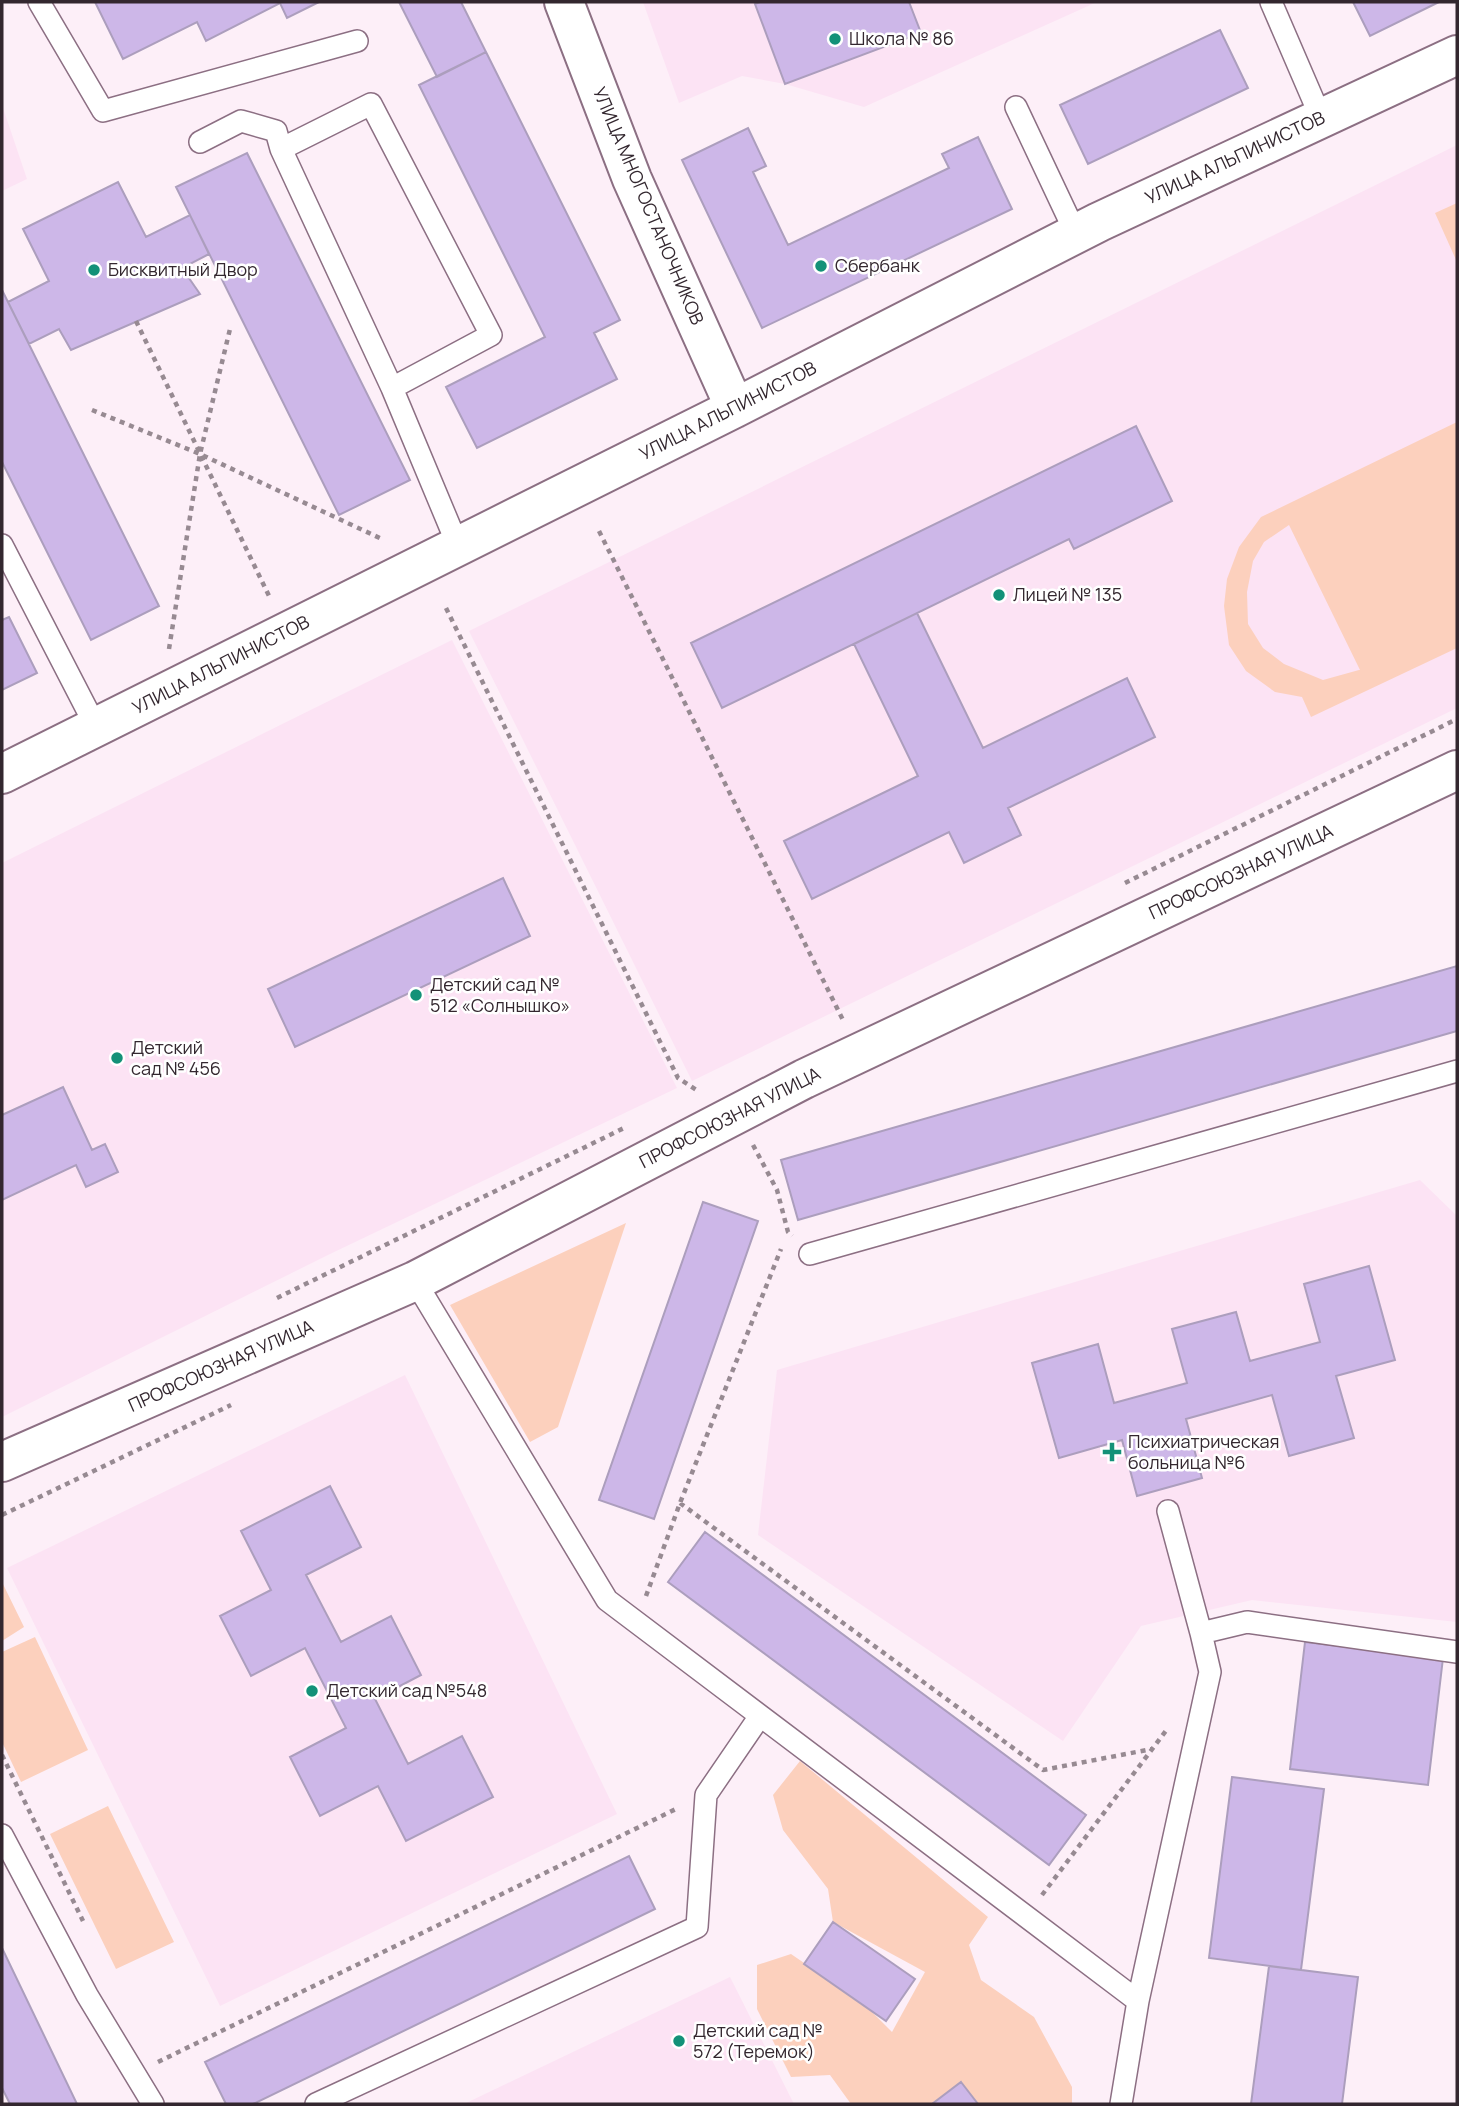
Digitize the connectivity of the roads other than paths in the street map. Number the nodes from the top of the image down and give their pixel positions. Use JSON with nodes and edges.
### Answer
{"nodes":[{"id":1,"x":39,"y":2,"type":"edge"},
{"id":2,"x":564,"y":2,"type":"edge"},
{"id":3,"x":1271,"y":2,"type":"edge"},
{"id":4,"x":357,"y":41,"type":"dead end"},
{"id":5,"x":1457,"y":55,"type":"edge"},
{"id":6,"x":1016,"y":107,"type":"dead end"},
{"id":7,"x":1321,"y":118,"type":"junction"},
{"id":8,"x":200,"y":142,"type":"dead end"},
{"id":9,"x":281,"y":149,"type":"junction"},
{"id":10,"x":1076,"y":234,"type":"junction"},
{"id":11,"x":392,"y":388,"type":"junction"},
{"id":12,"x":735,"y":408,"type":"junction"},
{"id":13,"x":2,"y":545,"type":"edge"},
{"id":14,"x":458,"y":546,"type":"junction"},
{"id":15,"x":96,"y":727,"type":"junction"},
{"id":16,"x":1457,"y":770,"type":"edge"},
{"id":17,"x":2,"y":774,"type":"edge"},
{"id":18,"x":1457,"y":1071,"type":"edge"},
{"id":19,"x":810,"y":1254,"type":"road end"},
{"id":20,"x":415,"y":1280,"type":"junction"},
{"id":21,"x":2,"y":1462,"type":"edge"},
{"id":22,"x":1168,"y":1511,"type":"dead end"},
{"id":23,"x":1201,"y":1633,"type":"junction"},
{"id":24,"x":1457,"y":1652,"type":"edge"},
{"id":25,"x":760,"y":1716,"type":"junction"},
{"id":26,"x":2,"y":1835,"type":"edge"},
{"id":27,"x":1138,"y":2001,"type":"junction"},
{"id":28,"x":153,"y":2104,"type":"edge"},
{"id":29,"x":316,"y":2104,"type":"edge"},
{"id":30,"x":1121,"y":2104,"type":"edge"}],
"edges":[{"from":1,"to":4,"type":"lane"},
{"from":2,"to":12,"type":"street","name":"УЛИЦА МНОГОСТАНОЧНИКОВ"},
{"from":3,"to":7,"type":"lane"},
{"from":5,"to":7,"type":"street","name":"УЛИЦА АЛЬПИНИСТОВ"},
{"from":6,"to":10,"type":"lane"},
{"from":7,"to":10,"type":"street","name":"УЛИЦА АЛЬПИНИСТОВ"},
{"from":8,"to":9,"type":"lane"},
{"from":9,"to":11,"type":"lane"},
{"from":9,"to":11,"type":"lane"},
{"from":10,"to":12,"type":"street","name":"УЛИЦА АЛЬПИНИСТОВ"},
{"from":11,"to":14,"type":"lane"},
{"from":12,"to":14,"type":"street","name":"УЛИЦА АЛЬПИНИСТОВ"},
{"from":13,"to":15,"type":"lane"},
{"from":14,"to":15,"type":"street","name":"УЛИЦА АЛЬПИНИСТОВ"},
{"from":15,"to":17,"type":"street","name":"УЛИЦА АЛЬПИНИСТОВ"},
{"from":16,"to":20,"type":"street","name":"ПРОФСОЮЗНАЯ УЛИЦА"},
{"from":18,"to":19,"type":"lane"},
{"from":20,"to":21,"type":"street","name":"ПРОФСОЮЗНАЯ УЛИЦА"},
{"from":20,"to":25,"type":"lane"},
{"from":22,"to":23,"type":"lane"},
{"from":23,"to":24,"type":"lane"},
{"from":23,"to":27,"type":"lane"},
{"from":25,"to":27,"type":"lane"},
{"from":25,"to":29,"type":"lane"},
{"from":26,"to":28,"type":"lane"},
{"from":27,"to":30,"type":"lane"}]}
